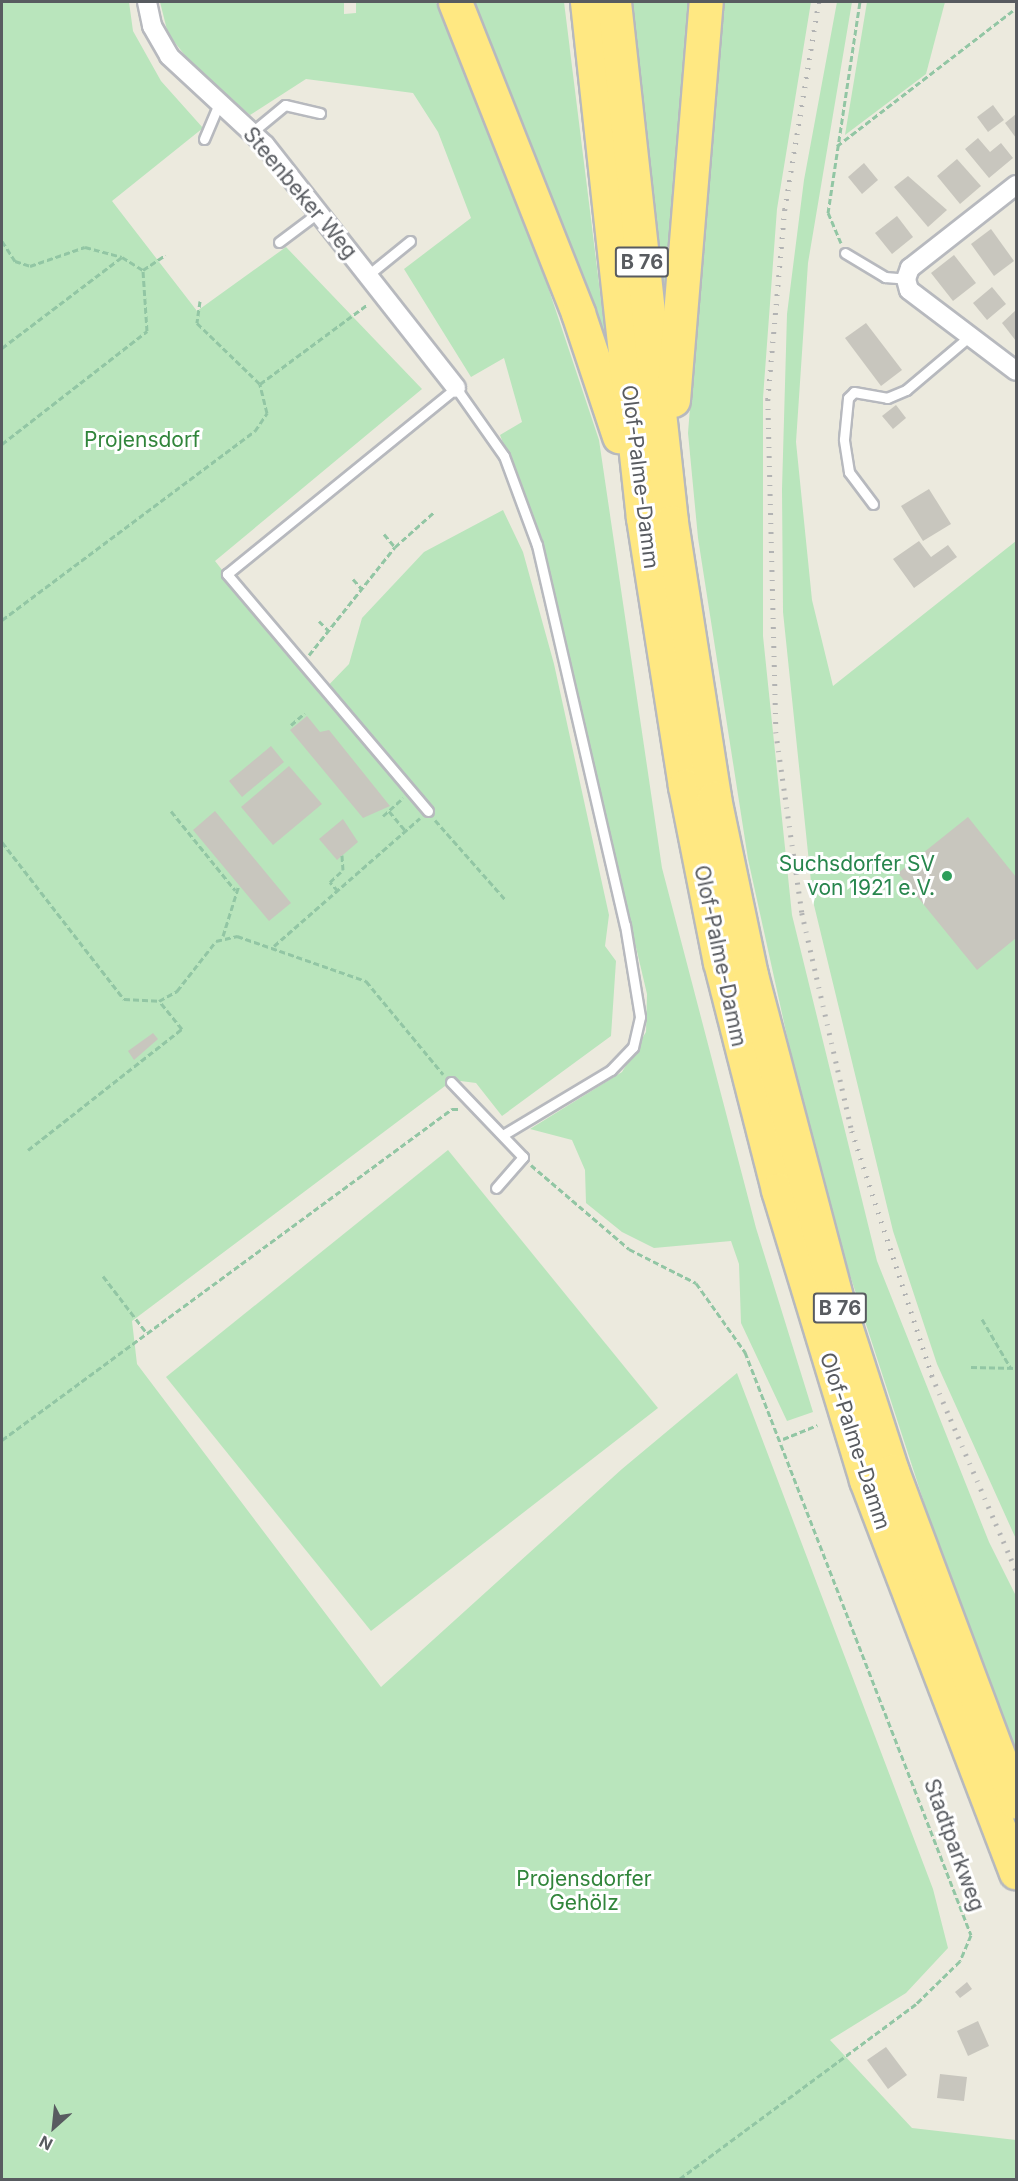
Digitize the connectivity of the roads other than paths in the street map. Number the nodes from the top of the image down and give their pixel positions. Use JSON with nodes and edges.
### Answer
{"nodes":[{"id":1,"x":147,"y":2,"type":"edge"},
{"id":2,"x":455,"y":2,"type":"edge"},
{"id":3,"x":587,"y":2,"type":"edge"},
{"id":4,"x":614,"y":2,"type":"edge"},
{"id":5,"x":706,"y":2,"type":"edge"},
{"id":6,"x":219,"y":104,"type":"junction"},
{"id":7,"x":320,"y":113,"type":"dead end"},
{"id":8,"x":251,"y":133,"type":"junction"},
{"id":9,"x":204,"y":139,"type":"dead end"},
{"id":10,"x":1017,"y":185,"type":"edge"},
{"id":11,"x":319,"y":212,"type":"junction"},
{"id":12,"x":410,"y":241,"type":"dead end"},
{"id":13,"x":279,"y":242,"type":"dead end"},
{"id":14,"x":845,"y":254,"type":"road end"},
{"id":15,"x":368,"y":275,"type":"junction"},
{"id":16,"x":906,"y":279,"type":"junction"},
{"id":17,"x":971,"y":335,"type":"junction"},
{"id":18,"x":1017,"y":371,"type":"edge"},
{"id":19,"x":456,"y":388,"type":"junction"},
{"id":20,"x":873,"y":504,"type":"dead end"},
{"id":21,"x":657,"y":520,"type":"junction"},
{"id":22,"x":428,"y":812,"type":"road end"},
{"id":23,"x":451,"y":1082,"type":"road end"},
{"id":24,"x":503,"y":1135,"type":"junction"},
{"id":25,"x":495,"y":1188,"type":"dead end"},
{"id":26,"x":1017,"y":1802,"type":"edge"},
{"id":27,"x":1017,"y":1872,"type":"edge"}],
"edges":[{"from":1,"to":6,"type":"street","name":"Steenbeker Weg"},
{"from":2,"to":21,"type":"highway"},
{"from":3,"to":21,"type":"highway","name":"Olof-Palme-Damm","number":"B 76"},
{"from":4,"to":21,"type":"highway","name":"Olof-Palme-Damm","number":"B 76"},
{"from":5,"to":21,"type":"highway"},
{"from":6,"to":8,"type":"street","name":"Steenbeker Weg"},
{"from":6,"to":9,"type":"lane"},
{"from":7,"to":8,"type":"lane"},
{"from":8,"to":11,"type":"street","name":"Steenbeker Weg"},
{"from":10,"to":16,"type":"street"},
{"from":11,"to":13,"type":"lane"},
{"from":11,"to":15,"type":"street","name":"Steenbeker Weg"},
{"from":12,"to":15,"type":"lane"},
{"from":14,"to":16,"type":"lane"},
{"from":15,"to":19,"type":"street","name":"Steenbeker Weg"},
{"from":16,"to":17,"type":"street"},
{"from":17,"to":18,"type":"street"},
{"from":17,"to":20,"type":"lane"},
{"from":19,"to":22,"type":"lane"},
{"from":19,"to":24,"type":"lane"},
{"from":21,"to":26,"type":"highway","name":"Olof-Palme-Damm","number":"B 76"},
{"from":21,"to":27,"type":"highway","name":"Olof-Palme-Damm","number":"B 76"},
{"from":23,"to":24,"type":"lane"},
{"from":24,"to":25,"type":"lane"}]}
